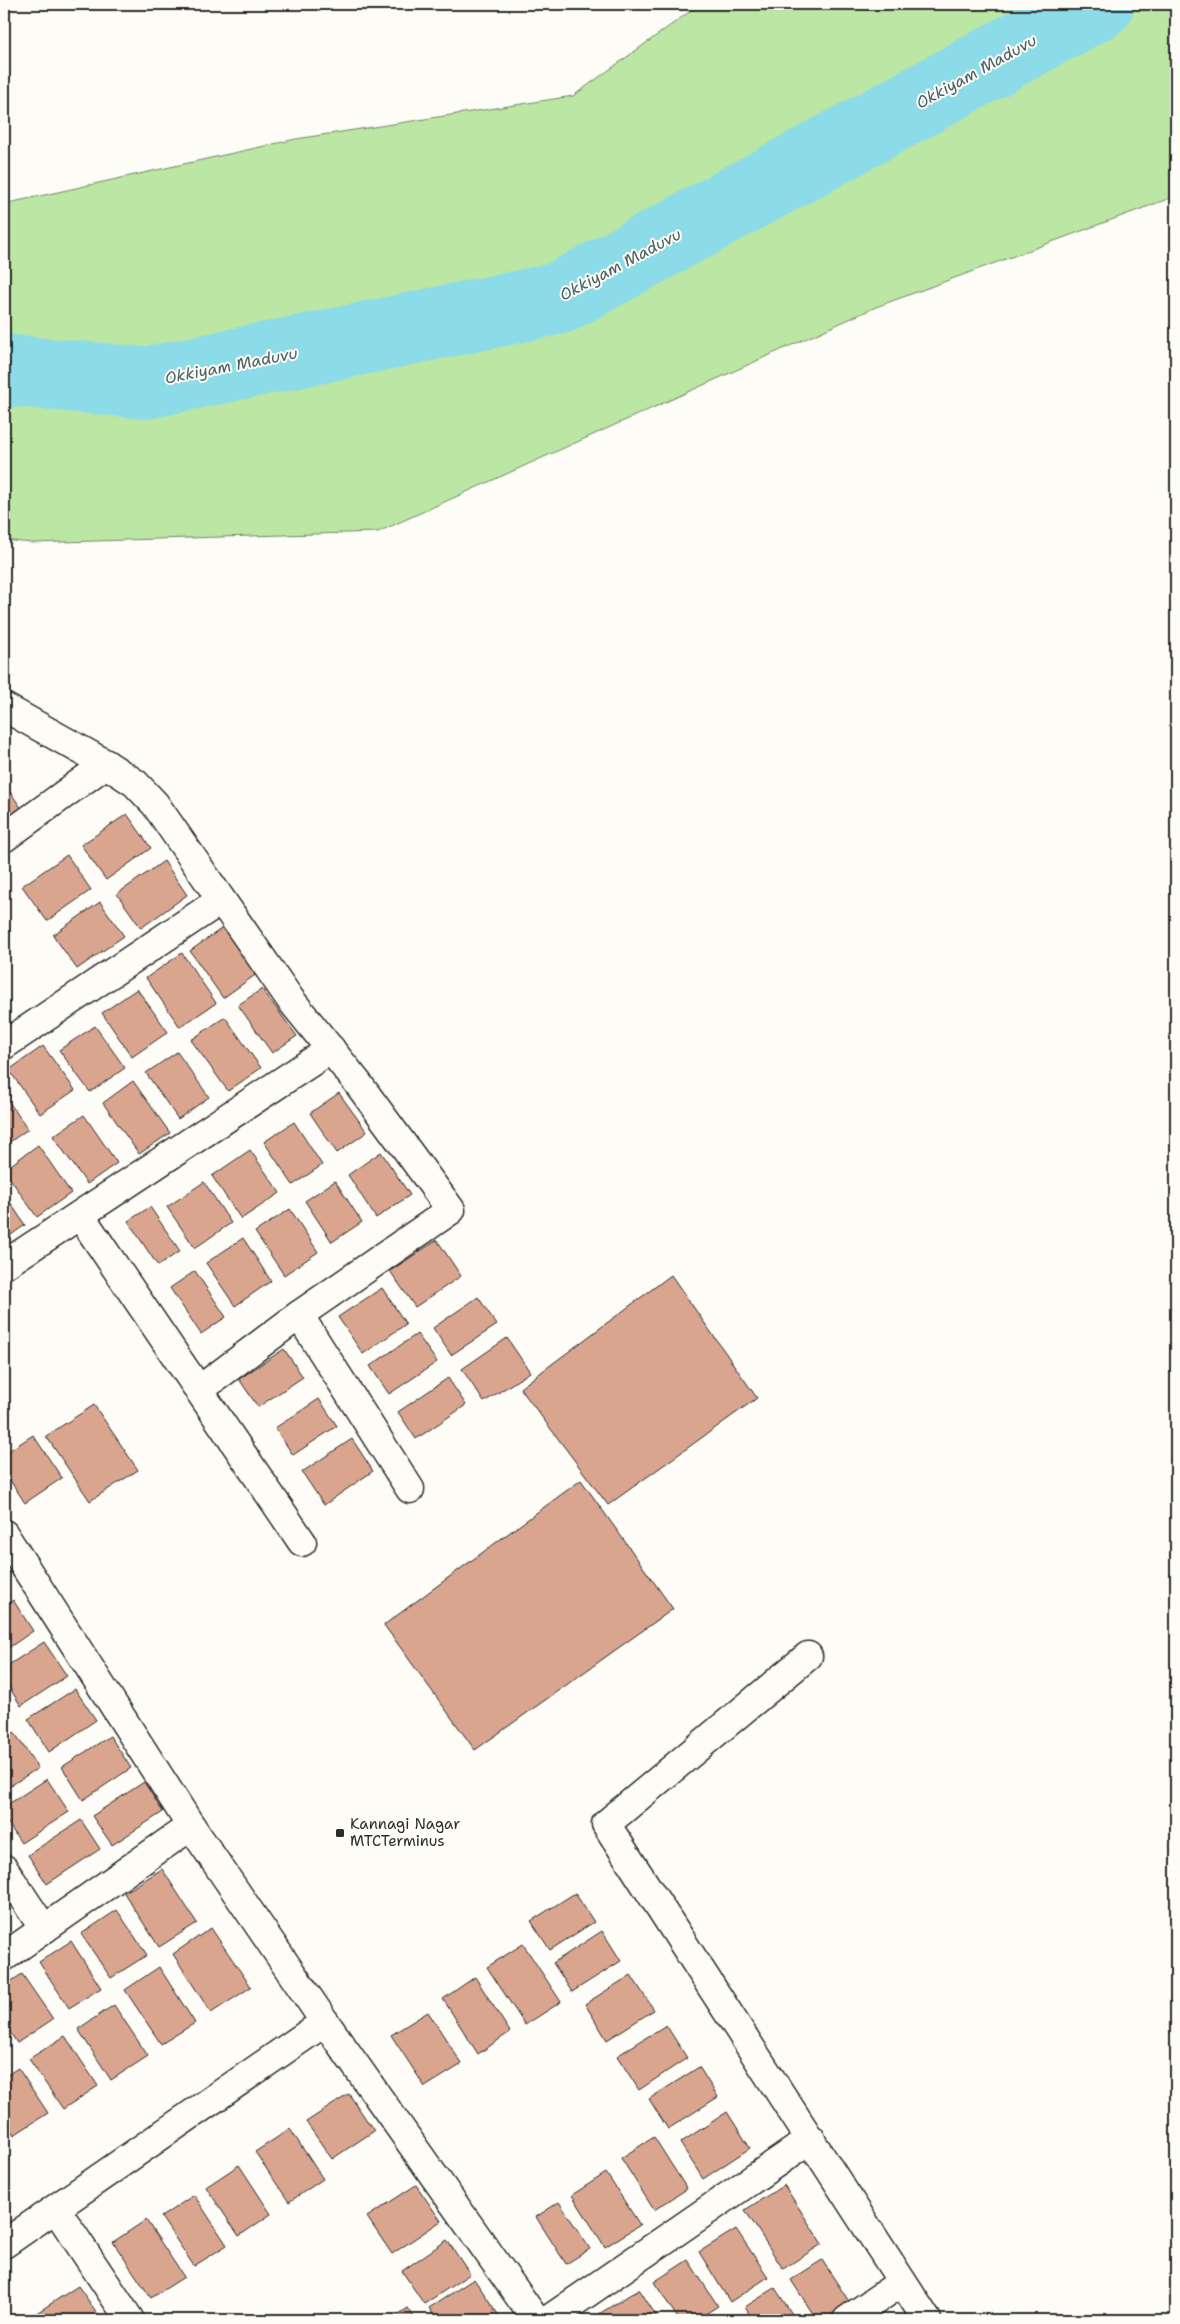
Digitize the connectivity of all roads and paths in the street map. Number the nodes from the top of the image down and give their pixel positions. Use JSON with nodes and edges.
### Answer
{"nodes":[{"id":1,"x":4,"y":707,"type":"edge"},
{"id":2,"x":106,"y":764,"type":"junction"},
{"id":3,"x":4,"y":838,"type":"edge"},
{"id":4,"x":221,"y":900,"type":"junction"},
{"id":5,"x":4,"y":1045,"type":"edge"},
{"id":6,"x":330,"y":1050,"type":"junction"},
{"id":7,"x":80,"y":1215,"type":"junction"},
{"id":8,"x":4,"y":1265,"type":"edge"},
{"id":9,"x":299,"y":1315,"type":"junction"},
{"id":10,"x":199,"y":1390,"type":"junction"},
{"id":11,"x":410,"y":1489,"type":"dead end"},
{"id":12,"x":4,"y":1534,"type":"edge"},
{"id":13,"x":302,"y":1542,"type":"dead end"},
{"id":14,"x":808,"y":1656,"type":"dead end"},
{"id":15,"x":191,"y":1826,"type":"junction"},
{"id":16,"x":4,"y":1869,"type":"edge"},
{"id":17,"x":44,"y":1929,"type":"junction"},
{"id":18,"x":4,"y":1957,"type":"edge"},
{"id":19,"x":325,"y":2022,"type":"junction"},
{"id":20,"x":811,"y":2139,"type":"junction"},
{"id":21,"x":56,"y":2209,"type":"junction"},
{"id":22,"x":4,"y":2244,"type":"edge"},
{"id":23,"x":902,"y":2282,"type":"junction"},
{"id":24,"x":130,"y":2320,"type":"edge"},
{"id":25,"x":536,"y":2320,"type":"edge"},
{"id":26,"x":548,"y":2320,"type":"edge"},
{"id":27,"x":847,"y":2320,"type":"edge"},
{"id":28,"x":927,"y":2320,"type":"edge"}],
"edges":[{"from":1,"to":2,"type":"street"},
{"from":2,"to":3,"type":"street"},
{"from":2,"to":4,"type":"street"},
{"from":4,"to":5,"type":"street"},
{"from":4,"to":6,"type":"street"},
{"from":6,"to":7,"type":"street"},
{"from":6,"to":9,"type":"street"},
{"from":7,"to":8,"type":"street"},
{"from":7,"to":10,"type":"street"},
{"from":9,"to":10,"type":"street"},
{"from":9,"to":11,"type":"street"},
{"from":10,"to":13,"type":"street"},
{"from":12,"to":15,"type":"street"},
{"from":14,"to":20,"type":"street"},
{"from":15,"to":17,"type":"street"},
{"from":15,"to":19,"type":"street"},
{"from":16,"to":17,"type":"street"},
{"from":17,"to":18,"type":"street"},
{"from":19,"to":21,"type":"street"},
{"from":19,"to":25,"type":"street"},
{"from":20,"to":23,"type":"street"},
{"from":20,"to":26,"type":"street"},
{"from":21,"to":22,"type":"street"},
{"from":21,"to":24,"type":"street"},
{"from":23,"to":27,"type":"street"},
{"from":23,"to":28,"type":"street"}]}
